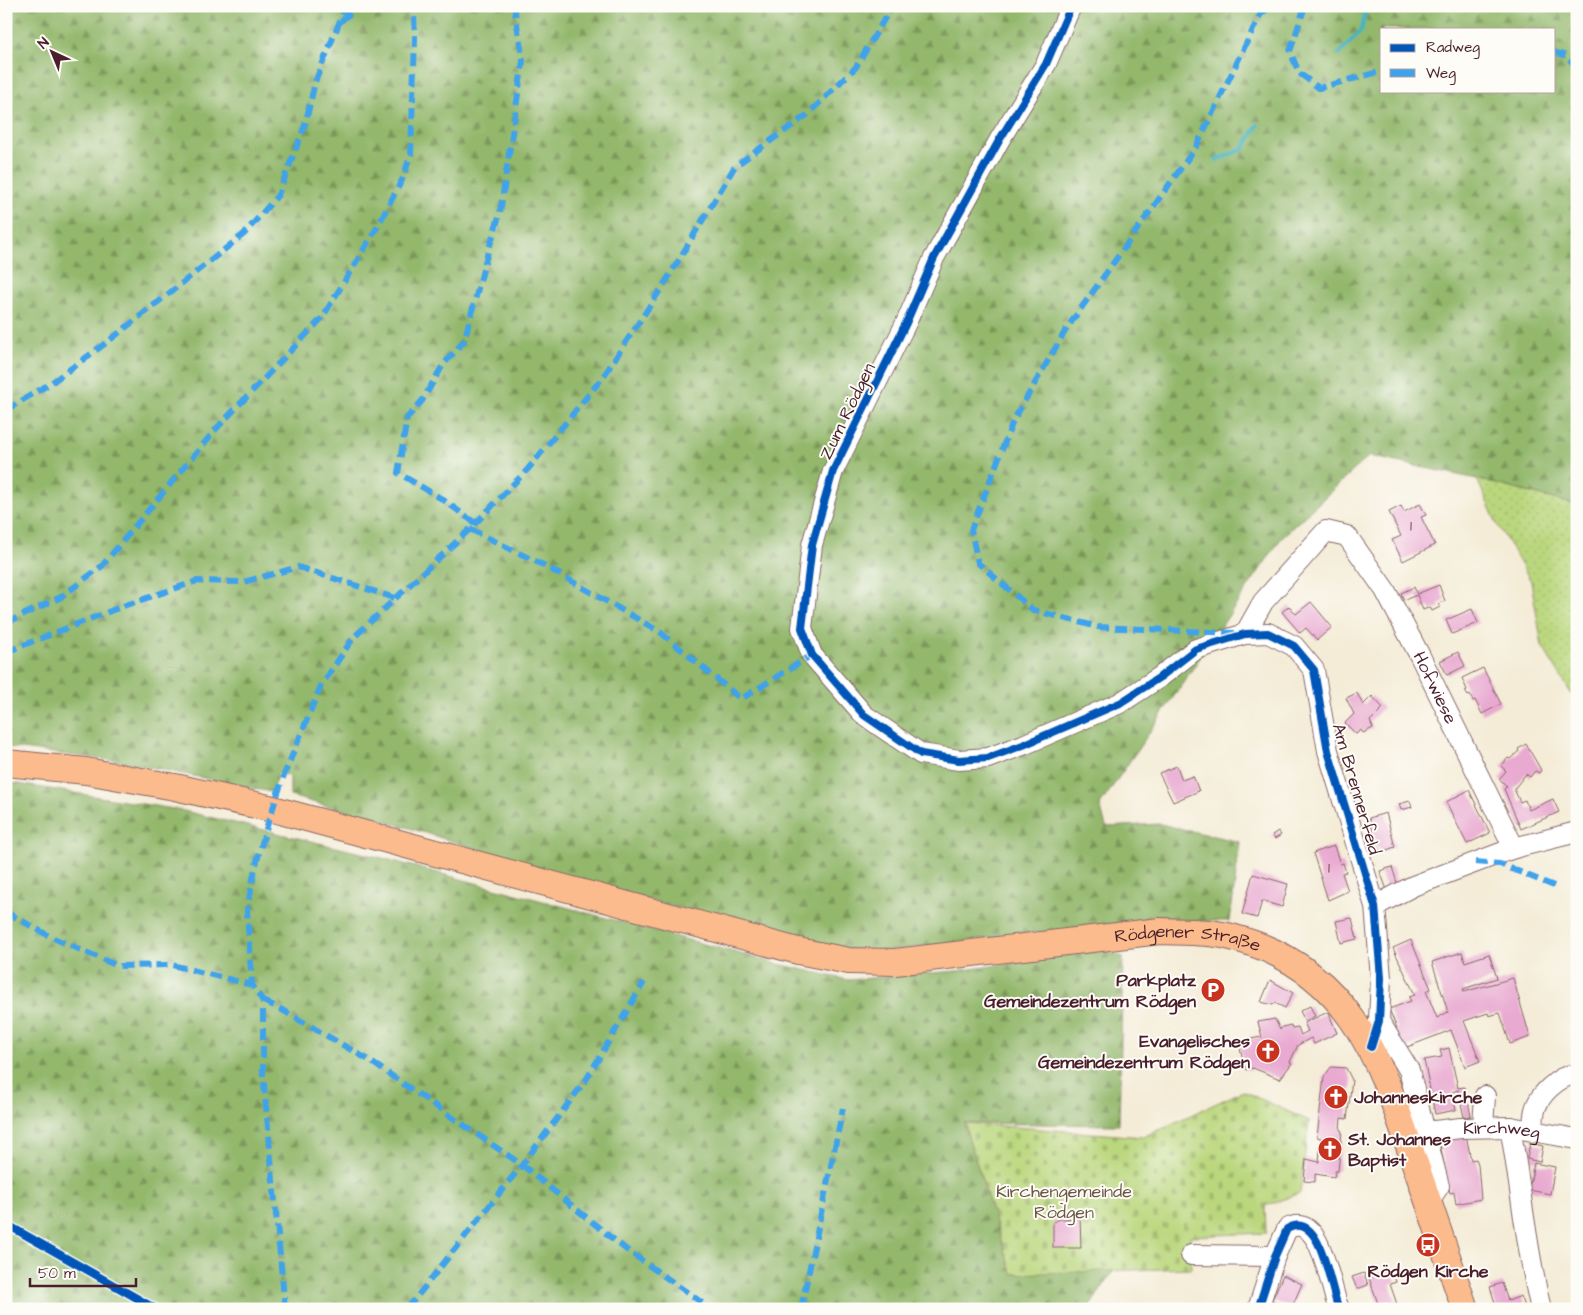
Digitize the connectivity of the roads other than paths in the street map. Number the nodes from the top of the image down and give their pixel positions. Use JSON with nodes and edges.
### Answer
{"nodes":[{"id":1,"x":1071,"y":6,"type":"edge"},
{"id":2,"x":1245,"y":634,"type":"junction"},
{"id":3,"x":1196,"y":649,"type":"joint"},
{"id":4,"x":6,"y":763,"type":"edge"},
{"id":5,"x":1577,"y":832,"type":"edge"},
{"id":6,"x":1514,"y":848,"type":"junction"},
{"id":7,"x":1375,"y":906,"type":"junction"},
{"id":8,"x":1379,"y":1021,"type":"junction"},
{"id":9,"x":1371,"y":1047,"type":"junction"},
{"id":10,"x":1577,"y":1074,"type":"edge"},
{"id":11,"x":1485,"y":1096,"type":"dead end"},
{"id":12,"x":1483,"y":1126,"type":"junction"},
{"id":13,"x":1510,"y":1127,"type":"junction"},
{"id":14,"x":1534,"y":1131,"type":"junction"},
{"id":15,"x":1426,"y":1132,"type":"junction"},
{"id":16,"x":1577,"y":1139,"type":"edge"},
{"id":17,"x":1428,"y":1202,"type":"junction"},
{"id":18,"x":1191,"y":1255,"type":"dead end"},
{"id":19,"x":1275,"y":1256,"type":"junction"},
{"id":20,"x":1258,"y":1309,"type":"edge"},
{"id":21,"x":1339,"y":1309,"type":"edge"},
{"id":22,"x":1465,"y":1309,"type":"edge"},
{"id":23,"x":1541,"y":1309,"type":"edge"}],
"edges":[{"from":1,"to":3,"type":"street","name":"Zum Rödgen"},
{"from":2,"to":3,"type":"street","name":"Am Brennerfeld"},
{"from":2,"to":6,"type":"street","name":"Hofwiese"},
{"from":2,"to":7,"type":"street","name":"Am Brennerfeld"},
{"from":4,"to":9,"type":"main road","name":"Rödgener Straße"},
{"from":5,"to":6,"type":"street"},
{"from":6,"to":7,"type":"street"},
{"from":7,"to":8,"type":"street","name":"Am Brennerfeld"},
{"from":8,"to":9,"type":"street","name":"Am Brennerfeld"},
{"from":8,"to":15,"type":"street"},
{"from":9,"to":17,"type":"main road","name":"Rödgener Straße"},
{"from":10,"to":14,"type":"street"},
{"from":11,"to":12,"type":"street"},
{"from":12,"to":13,"type":"street","name":"Kirchweg"},
{"from":12,"to":15,"type":"street","name":"Kirchweg"},
{"from":13,"to":14,"type":"street","name":"Kirchweg"},
{"from":13,"to":23,"type":"street"},
{"from":14,"to":16,"type":"street","name":"Kirchweg"},
{"from":15,"to":17,"type":"street"},
{"from":17,"to":22,"type":"main road","name":"Rödgener Straße"},
{"from":18,"to":19,"type":"street"},
{"from":19,"to":20,"type":"street"},
{"from":19,"to":21,"type":"street"}]}
